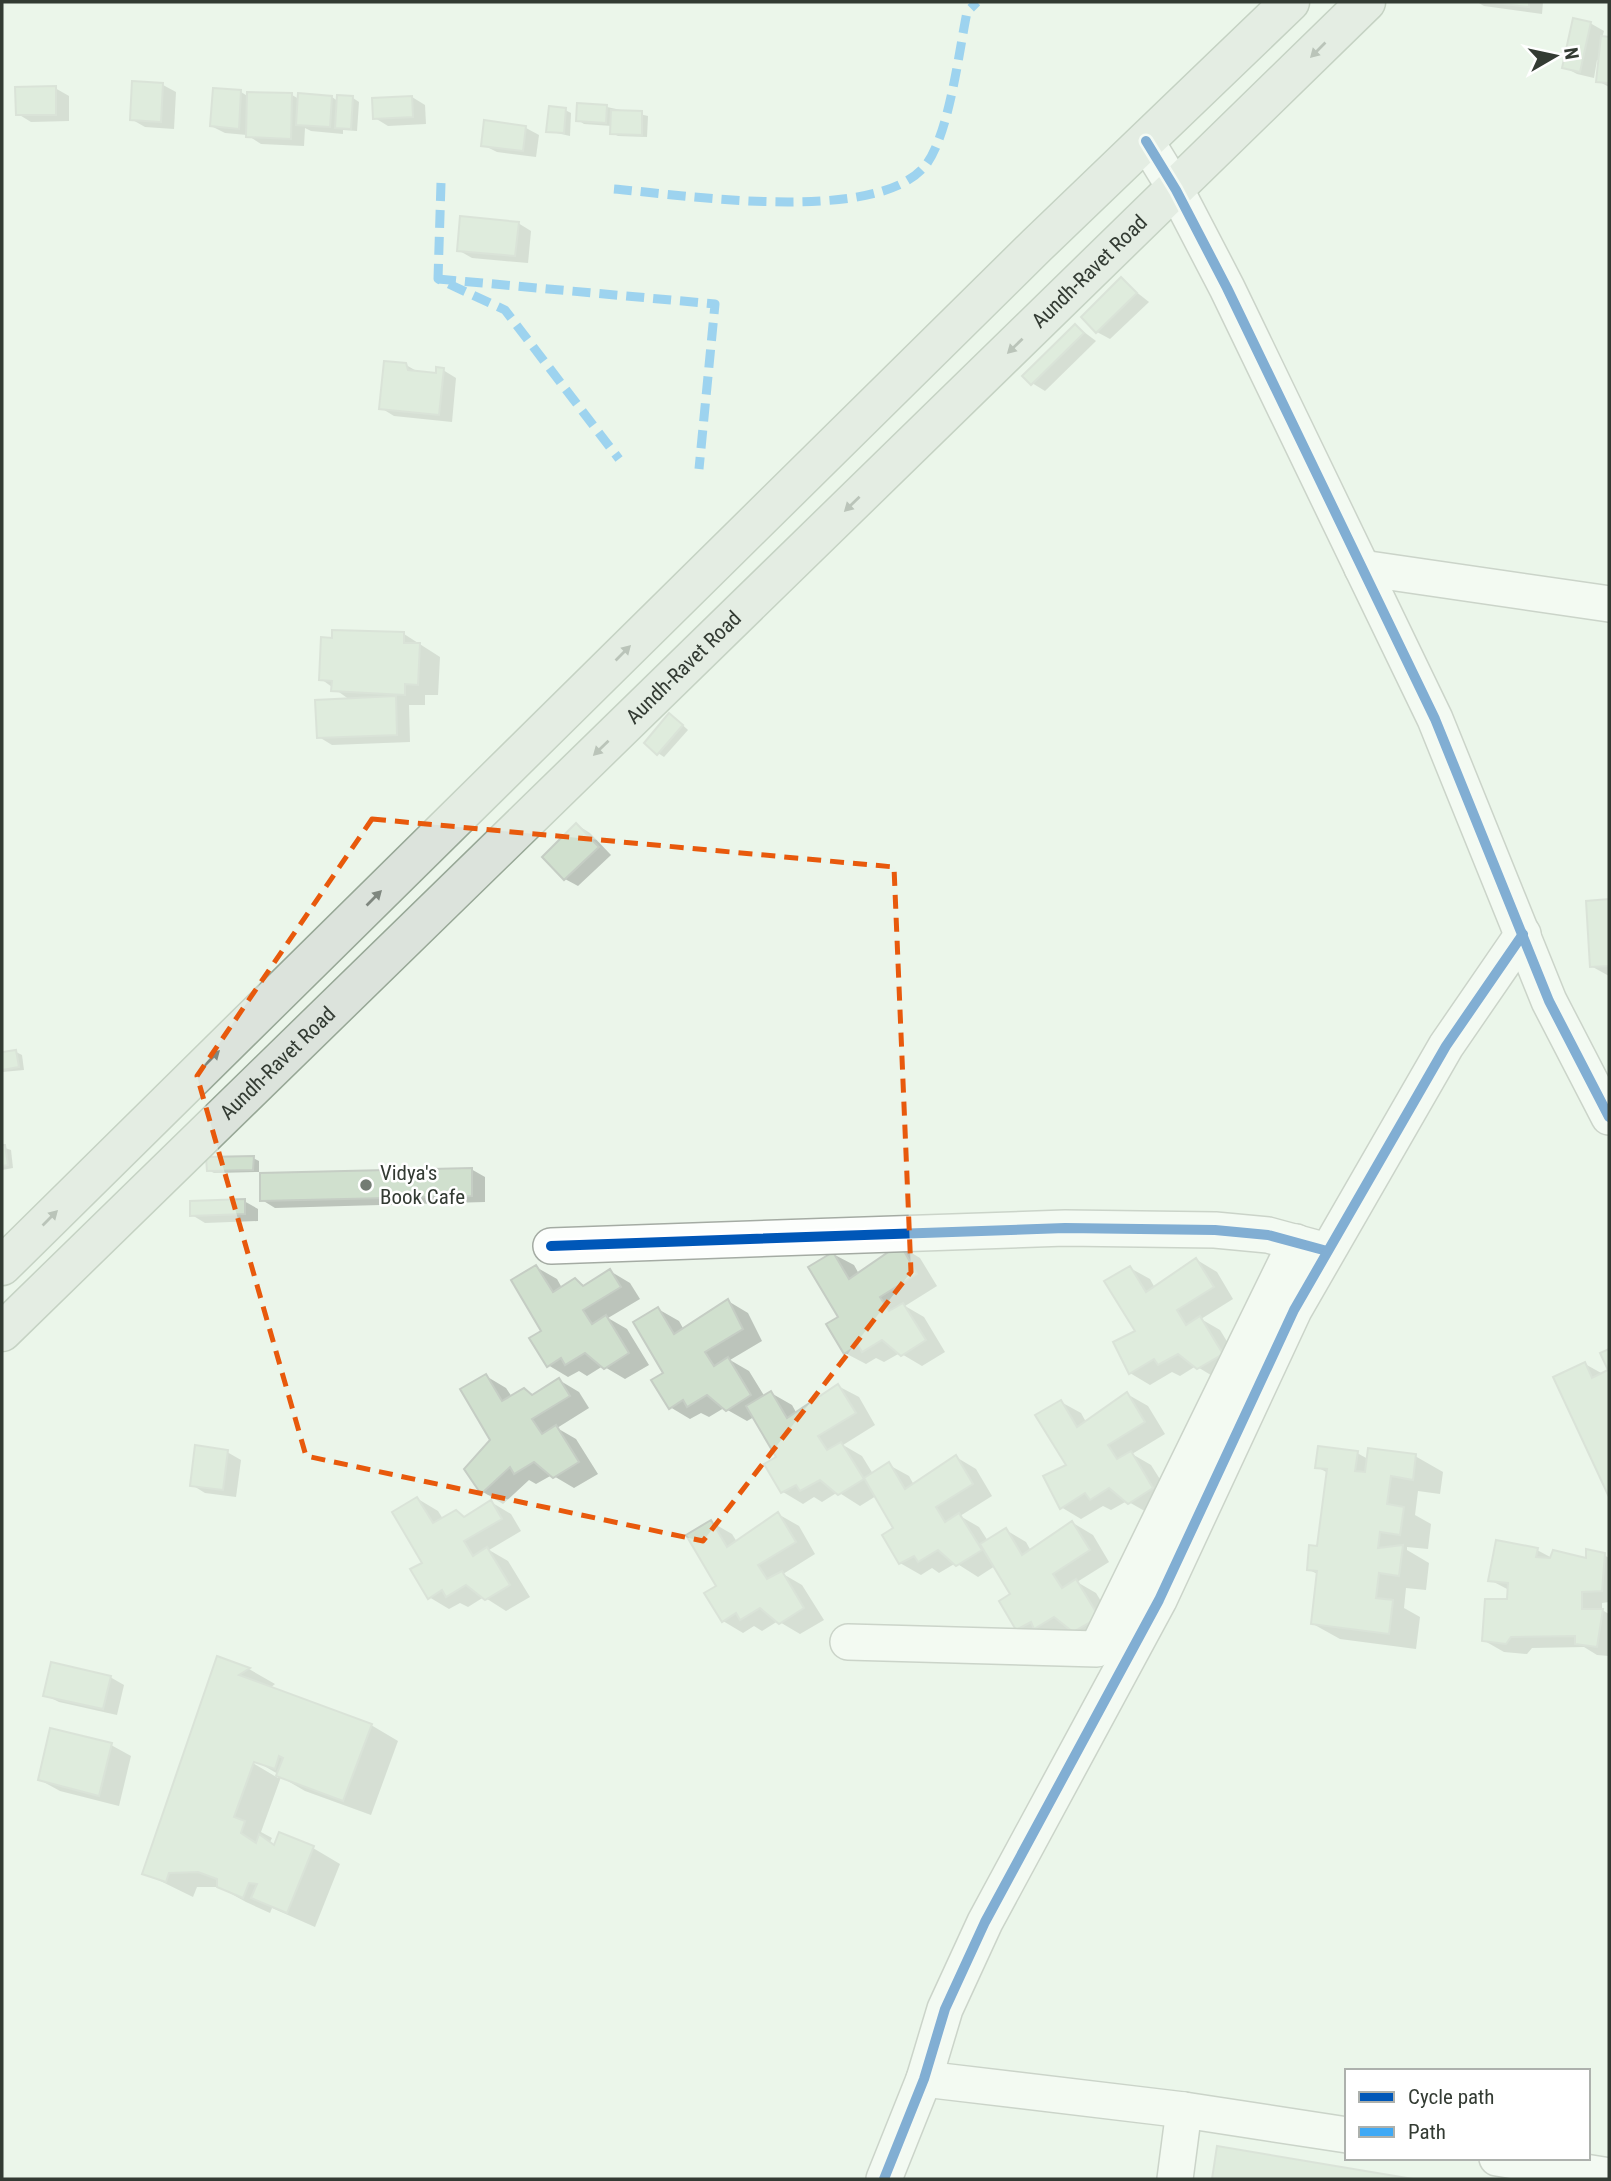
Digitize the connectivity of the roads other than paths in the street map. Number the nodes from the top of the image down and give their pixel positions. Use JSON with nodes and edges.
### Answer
{"nodes":[{"id":1,"x":1290,"y":2,"type":"edge"},
{"id":2,"x":1366,"y":2,"type":"edge"},
{"id":3,"x":1146,"y":141,"type":"junction"},
{"id":4,"x":1177,"y":190,"type":"junction"},
{"id":5,"x":1362,"y":568,"type":"junction"},
{"id":6,"x":1609,"y":604,"type":"edge"},
{"id":7,"x":1522,"y":934,"type":"junction"},
{"id":8,"x":1609,"y":1117,"type":"edge"},
{"id":9,"x":551,"y":1246,"type":"dead end"},
{"id":10,"x":1311,"y":1247,"type":"junction"},
{"id":11,"x":2,"y":1266,"type":"edge"},
{"id":12,"x":2,"y":1332,"type":"edge"},
{"id":13,"x":848,"y":1643,"type":"dead end"},
{"id":14,"x":923,"y":2078,"type":"junction"},
{"id":15,"x":1184,"y":2110,"type":"junction"},
{"id":16,"x":1345,"y":2135,"type":"edge"},
{"id":17,"x":1509,"y":2160,"type":"edge"},
{"id":18,"x":1609,"y":2176,"type":"edge"},
{"id":19,"x":884,"y":2179,"type":"edge"},
{"id":20,"x":1175,"y":2179,"type":"edge"}],
"edges":[{"from":1,"to":3,"type":"main road"},
{"from":2,"to":4,"type":"main road","name":"Aundh-Ravet Road","one_way":true},
{"from":3,"to":4,"type":"street"},
{"from":11,"to":3,"type":"main road","one_way":true},
{"from":4,"to":5,"type":"street"},
{"from":4,"to":12,"type":"main road","name":"Aundh-Ravet Road","one_way":true},
{"from":5,"to":6,"type":"street"},
{"from":5,"to":7,"type":"street"},
{"from":7,"to":8,"type":"street"},
{"from":7,"to":10,"type":"street"},
{"from":9,"to":10,"type":"street"},
{"from":10,"to":13,"type":"street"},
{"from":10,"to":14,"type":"street"},
{"from":14,"to":15,"type":"street"},
{"from":14,"to":19,"type":"street"},
{"from":15,"to":16,"type":"street"},
{"from":15,"to":20,"type":"street"},
{"from":17,"to":18,"type":"street"}]}
